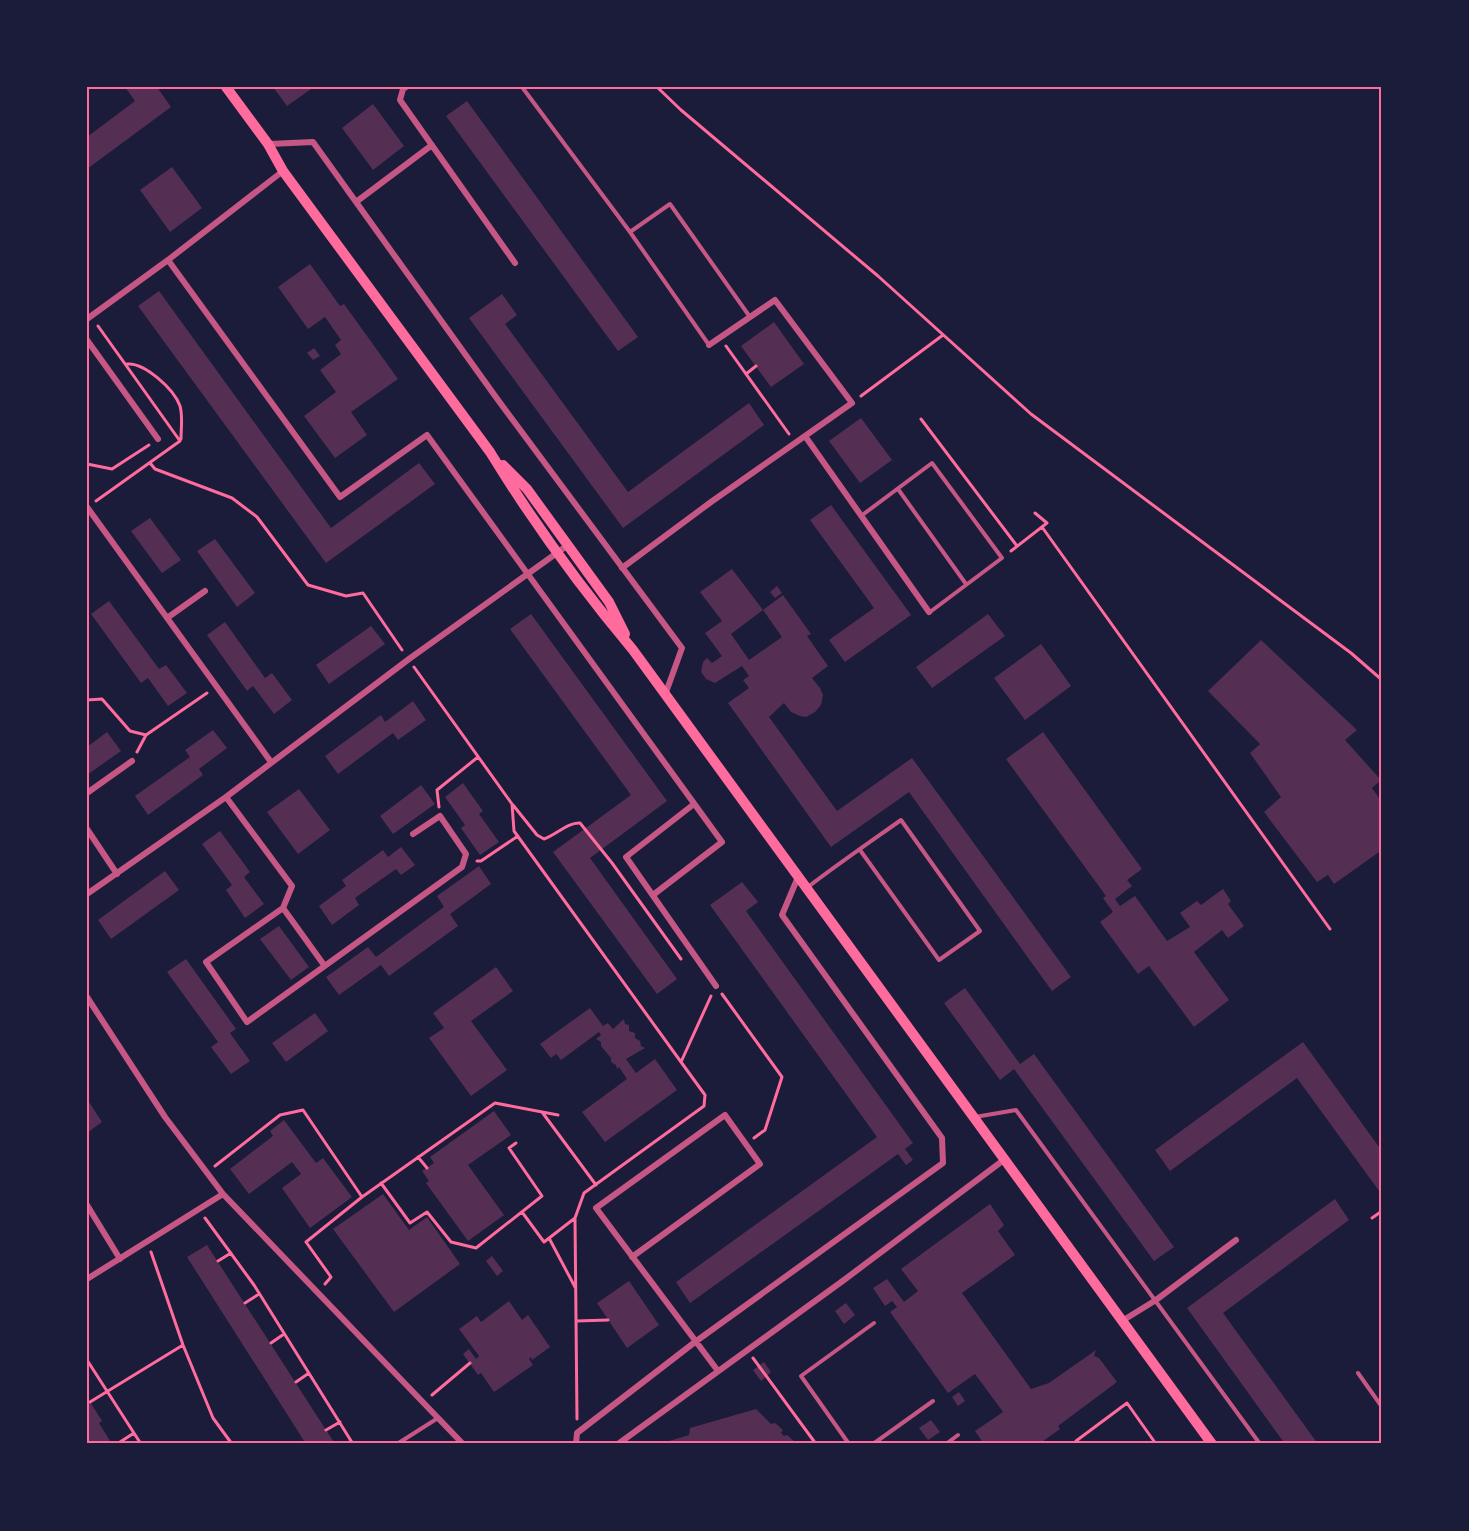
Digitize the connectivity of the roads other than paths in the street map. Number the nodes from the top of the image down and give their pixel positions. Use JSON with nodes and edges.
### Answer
{"nodes":[{"id":1,"x":226,"y":87,"type":"edge"},
{"id":2,"x":406,"y":87,"type":"edge"},
{"id":3,"x":522,"y":87,"type":"edge"},
{"id":4,"x":268,"y":144,"type":"junction"},
{"id":5,"x":432,"y":145,"type":"junction"},
{"id":6,"x":283,"y":171,"type":"junction"},
{"id":7,"x":356,"y":202,"type":"junction"},
{"id":8,"x":630,"y":232,"type":"junction"},
{"id":9,"x":168,"y":260,"type":"junction"},
{"id":10,"x":515,"y":263,"type":"dead end"},
{"id":11,"x":750,"y":317,"type":"junction"},
{"id":12,"x":87,"y":319,"type":"edge"},
{"id":13,"x":87,"y":340,"type":"edge"},
{"id":14,"x":709,"y":345,"type":"joint"},
{"id":15,"x":805,"y":436,"type":"junction"},
{"id":16,"x":158,"y":439,"type":"road end"},
{"id":17,"x":490,"y":452,"type":"junction"},
{"id":18,"x":898,"y":489,"type":"junction"},
{"id":19,"x":87,"y":507,"type":"edge"},
{"id":20,"x":861,"y":516,"type":"junction"},
{"id":21,"x":568,"y":545,"type":"junction"},
{"id":22,"x":558,"y":553,"type":"junction"},
{"id":23,"x":622,"y":568,"type":"junction"},
{"id":24,"x":528,"y":574,"type":"junction"},
{"id":25,"x":966,"y":584,"type":"junction"},
{"id":26,"x":205,"y":591,"type":"dead end"},
{"id":27,"x":929,"y":612,"type":"joint"},
{"id":28,"x":167,"y":618,"type":"junction"},
{"id":29,"x":633,"y":650,"type":"junction"},
{"id":30,"x":665,"y":695,"type":"junction"},
{"id":31,"x":132,"y":761,"type":"road end"},
{"id":32,"x":271,"y":762,"type":"junction"},
{"id":33,"x":87,"y":793,"type":"edge"},
{"id":34,"x":226,"y":797,"type":"junction"},
{"id":35,"x":694,"y":804,"type":"junction"},
{"id":36,"x":87,"y":829,"type":"edge"},
{"id":37,"x":413,"y":834,"type":"dead end"},
{"id":38,"x":860,"y":850,"type":"junction"},
{"id":39,"x":117,"y":874,"type":"junction"},
{"id":40,"x":798,"y":877,"type":"junction"},
{"id":41,"x":807,"y":889,"type":"junction"},
{"id":42,"x":87,"y":894,"type":"edge"},
{"id":43,"x":653,"y":895,"type":"junction"},
{"id":44,"x":283,"y":908,"type":"junction"},
{"id":45,"x":324,"y":965,"type":"junction"},
{"id":46,"x":716,"y":986,"type":"road end"},
{"id":47,"x":87,"y":997,"type":"edge"},
{"id":48,"x":974,"y":1117,"type":"junction"},
{"id":49,"x":1005,"y":1159,"type":"junction"},
{"id":50,"x":223,"y":1194,"type":"junction"},
{"id":51,"x":87,"y":1205,"type":"edge"},
{"id":52,"x":1236,"y":1240,"type":"dead end"},
{"id":53,"x":632,"y":1257,"type":"junction"},
{"id":54,"x":120,"y":1259,"type":"junction"},
{"id":55,"x":87,"y":1279,"type":"edge"},
{"id":56,"x":1156,"y":1300,"type":"junction"},
{"id":57,"x":1122,"y":1321,"type":"junction"},
{"id":58,"x":874,"y":1323,"type":"dead end"},
{"id":59,"x":695,"y":1342,"type":"junction"},
{"id":60,"x":718,"y":1371,"type":"junction"},
{"id":61,"x":1358,"y":1373,"type":"dead end"},
{"id":62,"x":933,"y":1401,"type":"dead end"},
{"id":63,"x":1382,"y":1407,"type":"edge"},
{"id":64,"x":438,"y":1418,"type":"junction"},
{"id":65,"x":958,"y":1435,"type":"dead end"},
{"id":66,"x":397,"y":1444,"type":"edge"},
{"id":67,"x":463,"y":1444,"type":"edge"},
{"id":68,"x":576,"y":1444,"type":"edge"},
{"id":69,"x":618,"y":1444,"type":"edge"},
{"id":70,"x":849,"y":1444,"type":"edge"},
{"id":71,"x":873,"y":1444,"type":"edge"},
{"id":72,"x":946,"y":1444,"type":"edge"},
{"id":73,"x":1212,"y":1444,"type":"edge"},
{"id":74,"x":1260,"y":1444,"type":"edge"}],
"edges":[{"from":1,"to":4,"type":"main road"},
{"from":2,"to":5,"type":"street"},
{"from":3,"to":8,"type":"lane"},
{"from":4,"to":6,"type":"main road"},
{"from":4,"to":7,"type":"street"},
{"from":5,"to":7,"type":"street"},
{"from":5,"to":10,"type":"street"},
{"from":6,"to":9,"type":"street"},
{"from":6,"to":17,"type":"main road"},
{"from":7,"to":23,"type":"street"},
{"from":8,"to":11,"type":"lane"},
{"from":8,"to":14,"type":"lane"},
{"from":9,"to":12,"type":"street"},
{"from":9,"to":24,"type":"street"},
{"from":11,"to":14,"type":"street"},
{"from":11,"to":15,"type":"street"},
{"from":13,"to":16,"type":"street"},
{"from":15,"to":20,"type":"street"},
{"from":15,"to":23,"type":"street"},
{"from":17,"to":21,"type":"main road"},
{"from":17,"to":22,"type":"main road"},
{"from":18,"to":20,"type":"lane"},
{"from":18,"to":25,"type":"lane"},
{"from":18,"to":25,"type":"lane"},
{"from":19,"to":28,"type":"street"},
{"from":20,"to":27,"type":"street"},
{"from":21,"to":22,"type":"street"},
{"from":21,"to":29,"type":"main road"},
{"from":22,"to":24,"type":"street"},
{"from":22,"to":29,"type":"main road"},
{"from":23,"to":30,"type":"street"},
{"from":24,"to":32,"type":"street"},
{"from":24,"to":35,"type":"street"},
{"from":25,"to":27,"type":"lane"},
{"from":26,"to":28,"type":"street"},
{"from":28,"to":32,"type":"street"},
{"from":29,"to":30,"type":"main road"},
{"from":30,"to":40,"type":"main road"},
{"from":31,"to":33,"type":"street"},
{"from":32,"to":34,"type":"street"},
{"from":34,"to":39,"type":"street"},
{"from":34,"to":44,"type":"street"},
{"from":35,"to":43,"type":"street"},
{"from":35,"to":43,"type":"street"},
{"from":36,"to":39,"type":"street"},
{"from":37,"to":45,"type":"street"},
{"from":38,"to":38,"type":"lane"},
{"from":38,"to":41,"type":"lane"},
{"from":39,"to":42,"type":"street"},
{"from":40,"to":41,"type":"main road"},
{"from":40,"to":59,"type":"street"},
{"from":41,"to":48,"type":"main road"},
{"from":43,"to":46,"type":"street"},
{"from":44,"to":45,"type":"street"},
{"from":44,"to":45,"type":"street"},
{"from":47,"to":50,"type":"street"},
{"from":48,"to":49,"type":"main road"},
{"from":48,"to":56,"type":"lane"},
{"from":49,"to":57,"type":"main road"},
{"from":49,"to":60,"type":"street"},
{"from":50,"to":54,"type":"street"},
{"from":50,"to":64,"type":"street"},
{"from":51,"to":54,"type":"street"},
{"from":52,"to":56,"type":"street"},
{"from":53,"to":53,"type":"street"},
{"from":53,"to":59,"type":"street"},
{"from":54,"to":55,"type":"street"},
{"from":56,"to":57,"type":"street"},
{"from":56,"to":74,"type":"lane"},
{"from":57,"to":73,"type":"main road"},
{"from":58,"to":70,"type":"lane"},
{"from":59,"to":60,"type":"street"},
{"from":59,"to":68,"type":"street"},
{"from":60,"to":69,"type":"street"},
{"from":61,"to":63,"type":"lane"},
{"from":62,"to":71,"type":"lane"},
{"from":64,"to":66,"type":"lane"},
{"from":64,"to":67,"type":"street"},
{"from":65,"to":72,"type":"lane"}]}
